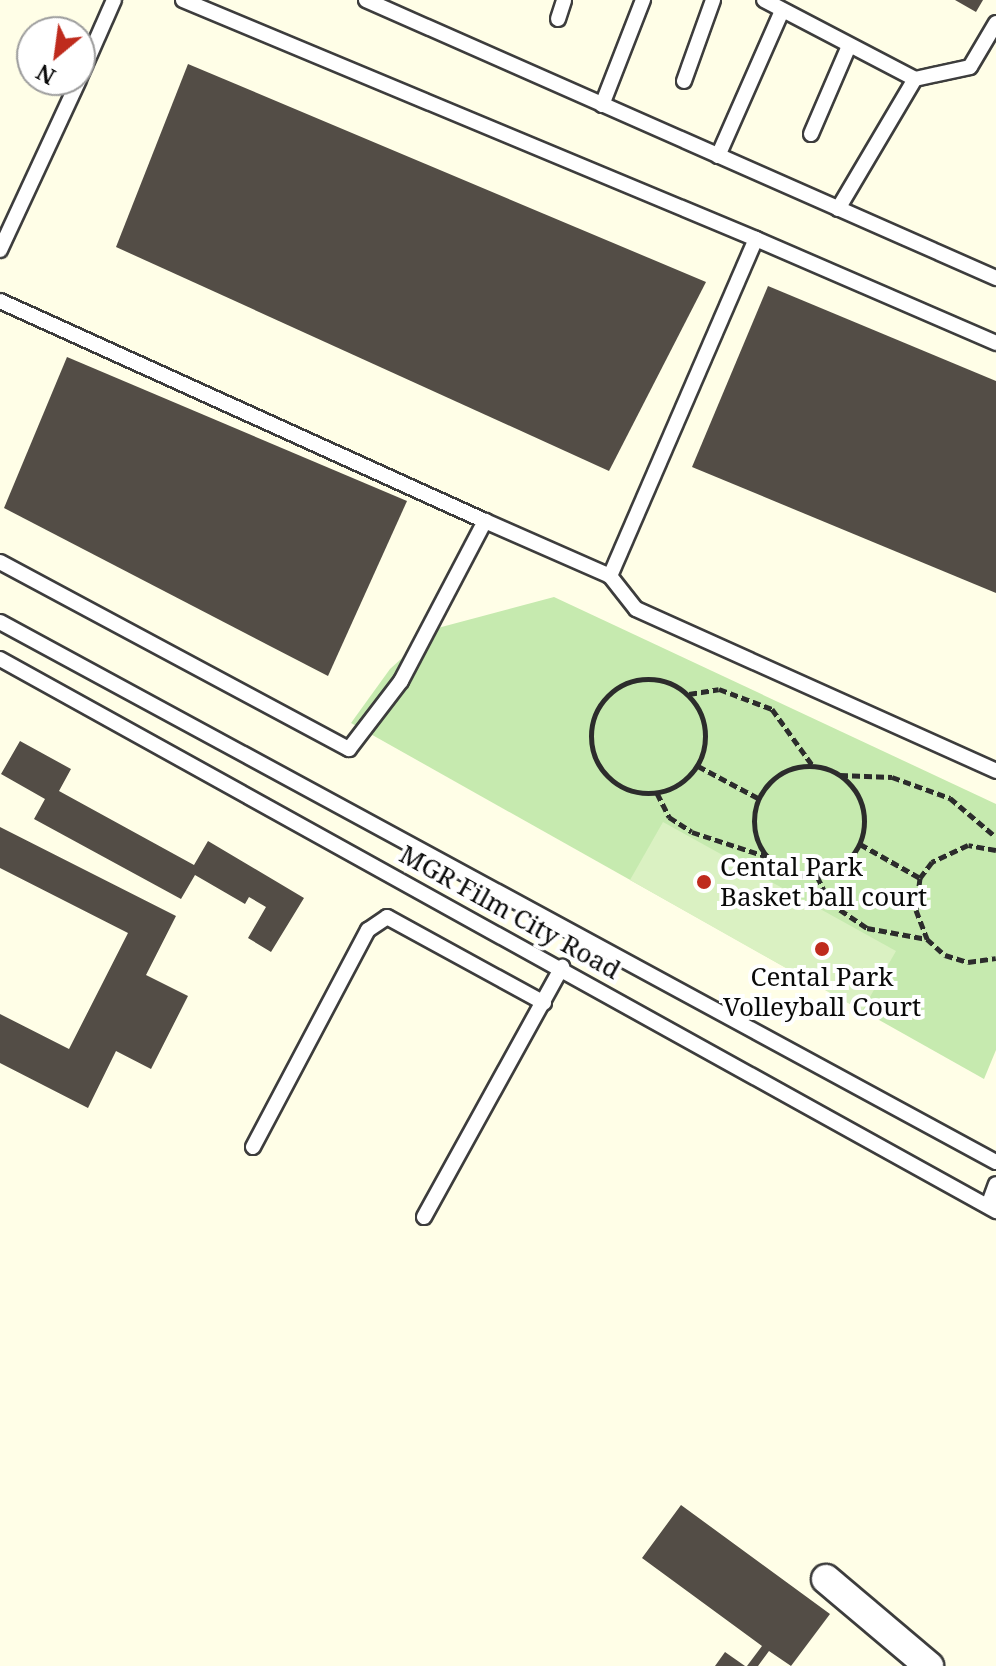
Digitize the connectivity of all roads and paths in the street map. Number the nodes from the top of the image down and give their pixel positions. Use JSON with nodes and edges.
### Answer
{"nodes":[{"id":1,"x":114,"y":0,"type":"edge"},
{"id":2,"x":183,"y":0,"type":"edge"},
{"id":3,"x":366,"y":0,"type":"edge"},
{"id":4,"x":564,"y":0,"type":"edge"},
{"id":5,"x":643,"y":0,"type":"edge"},
{"id":6,"x":713,"y":0,"type":"edge"},
{"id":7,"x":764,"y":0,"type":"edge"},
{"id":8,"x":782,"y":11,"type":"junction"},
{"id":9,"x":558,"y":19,"type":"dead end"},
{"id":10,"x":996,"y":23,"type":"edge"},
{"id":11,"x":96,"y":40,"type":"edge"},
{"id":12,"x":848,"y":48,"type":"junction"},
{"id":13,"x":915,"y":79,"type":"junction"},
{"id":14,"x":684,"y":81,"type":"dead end"},
{"id":15,"x":71,"y":96,"type":"edge"},
{"id":16,"x":602,"y":105,"type":"junction"},
{"id":17,"x":811,"y":134,"type":"dead end"},
{"id":18,"x":718,"y":156,"type":"junction"},
{"id":19,"x":838,"y":209,"type":"junction"},
{"id":20,"x":756,"y":239,"type":"junction"},
{"id":21,"x":0,"y":250,"type":"edge"},
{"id":22,"x":996,"y":278,"type":"edge"},
{"id":23,"x":0,"y":301,"type":"edge"},
{"id":24,"x":996,"y":343,"type":"edge"},
{"id":25,"x":485,"y":521,"type":"junction"},
{"id":26,"x":0,"y":562,"type":"edge"},
{"id":27,"x":610,"y":576,"type":"junction"},
{"id":28,"x":0,"y":622,"type":"edge"},
{"id":29,"x":0,"y":659,"type":"edge"},
{"id":30,"x":689,"y":694,"type":"junction"},
{"id":31,"x":698,"y":766,"type":"junction"},
{"id":32,"x":813,"y":766,"type":"junction"},
{"id":33,"x":996,"y":771,"type":"edge"},
{"id":34,"x":840,"y":775,"type":"junction"},
{"id":35,"x":657,"y":793,"type":"junction"},
{"id":36,"x":758,"y":798,"type":"junction"},
{"id":37,"x":996,"y":837,"type":"edge"},
{"id":38,"x":860,"y":844,"type":"junction"},
{"id":39,"x":996,"y":850,"type":"edge"},
{"id":40,"x":766,"y":856,"type":"junction"},
{"id":41,"x":817,"y":876,"type":"junction"},
{"id":42,"x":920,"y":878,"type":"junction"},
{"id":43,"x":927,"y":939,"type":"junction"},
{"id":44,"x":996,"y":958,"type":"edge"},
{"id":45,"x":562,"y":967,"type":"junction"},
{"id":46,"x":544,"y":1003,"type":"junction"},
{"id":47,"x":253,"y":1147,"type":"dead end"},
{"id":48,"x":996,"y":1162,"type":"edge"},
{"id":49,"x":996,"y":1184,"type":"edge"},
{"id":50,"x":992,"y":1208,"type":"edge"},
{"id":51,"x":424,"y":1217,"type":"dead end"},
{"id":52,"x":826,"y":1579,"type":"dead end"},
{"id":53,"x":929,"y":1666,"type":"edge"}],
"edges":[{"from":1,"to":11,"type":"lane"},
{"from":2,"to":20,"type":"lane"},
{"from":3,"to":16,"type":"lane"},
{"from":4,"to":9,"type":"lane"},
{"from":5,"to":16,"type":"lane"},
{"from":6,"to":14,"type":"lane"},
{"from":7,"to":8,"type":"lane"},
{"from":8,"to":12,"type":"lane"},
{"from":8,"to":18,"type":"lane"},
{"from":10,"to":13,"type":"lane"},
{"from":12,"to":13,"type":"lane"},
{"from":12,"to":17,"type":"lane"},
{"from":13,"to":19,"type":"lane"},
{"from":15,"to":21,"type":"lane"},
{"from":16,"to":18,"type":"lane"},
{"from":18,"to":19,"type":"lane"},
{"from":19,"to":22,"type":"lane"},
{"from":20,"to":24,"type":"lane"},
{"from":20,"to":27,"type":"lane"},
{"from":23,"to":25,"type":"lane"},
{"from":25,"to":26,"type":"lane"},
{"from":25,"to":27,"type":"lane"},
{"from":27,"to":33,"type":"lane"},
{"from":28,"to":48,"type":"lane"},
{"from":29,"to":45,"type":"lane","name":"MGR Film City Road"},
{"from":30,"to":31,"type":"path"},
{"from":30,"to":32,"type":"path"},
{"from":30,"to":35,"type":"path"},
{"from":31,"to":35,"type":"path"},
{"from":31,"to":36,"type":"path"},
{"from":32,"to":34,"type":"path"},
{"from":32,"to":36,"type":"path"},
{"from":34,"to":37,"type":"path"},
{"from":34,"to":38,"type":"path"},
{"from":35,"to":40,"type":"path"},
{"from":36,"to":40,"type":"path"},
{"from":38,"to":41,"type":"path"},
{"from":38,"to":42,"type":"path"},
{"from":39,"to":42,"type":"path"},
{"from":40,"to":41,"type":"path"},
{"from":41,"to":43,"type":"path"},
{"from":42,"to":43,"type":"path"},
{"from":43,"to":44,"type":"path"},
{"from":45,"to":46,"type":"lane"},
{"from":45,"to":50,"type":"lane","name":"MGR Film City Road"},
{"from":46,"to":47,"type":"lane"},
{"from":46,"to":51,"type":"lane"},
{"from":49,"to":50,"type":"lane"},
{"from":52,"to":53,"type":"street"}]}
